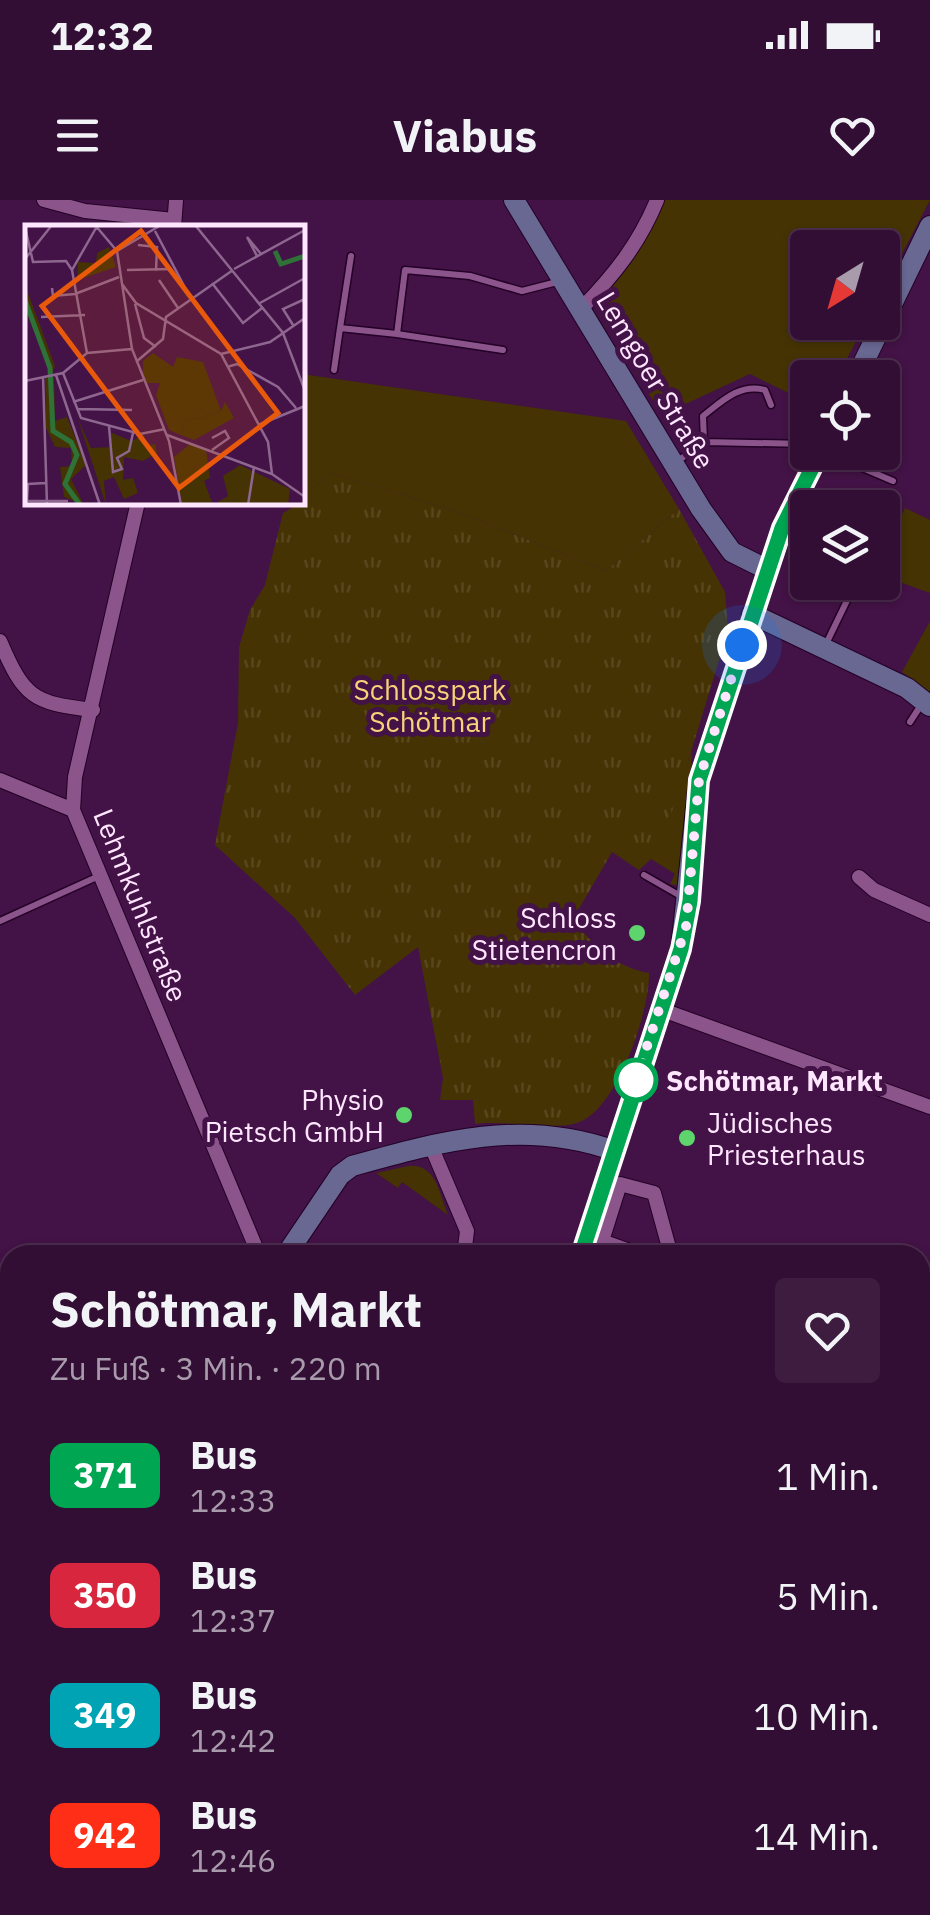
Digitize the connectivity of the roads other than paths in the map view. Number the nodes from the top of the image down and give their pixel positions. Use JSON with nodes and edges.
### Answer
{"nodes":[{"id":1,"x":44,"y":200,"type":"edge"},
{"id":2,"x":176,"y":200,"type":"edge"},
{"id":3,"x":514,"y":200,"type":"edge"},
{"id":4,"x":657,"y":200,"type":"edge"},
{"id":5,"x":174,"y":224,"type":"edge"},
{"id":6,"x":930,"y":226,"type":"edge"},
{"id":7,"x":350,"y":256,"type":"dead end"},
{"id":8,"x":562,"y":279,"type":"junction"},
{"id":9,"x":581,"y":309,"type":"junction"},
{"id":10,"x":340,"y":328,"type":"junction"},
{"id":11,"x":398,"y":334,"type":"junction"},
{"id":12,"x":503,"y":350,"type":"dead end"},
{"id":13,"x":865,"y":360,"type":"edge"},
{"id":14,"x":334,"y":370,"type":"dead end"},
{"id":15,"x":771,"y":405,"type":"dead end"},
{"id":16,"x":771,"y":430,"type":"dead end"},
{"id":17,"x":704,"y":442,"type":"junction"},
{"id":18,"x":771,"y":442,"type":"junction"},
{"id":19,"x":790,"y":443,"type":"edge"},
{"id":20,"x":674,"y":464,"type":"junction"},
{"id":21,"x":813,"y":470,"type":"edge"},
{"id":22,"x":866,"y":470,"type":"edge"},
{"id":23,"x":893,"y":481,"type":"dead end"},
{"id":24,"x":137,"y":505,"type":"edge"},
{"id":25,"x":768,"y":570,"type":"junction"},
{"id":26,"x":847,"y":600,"type":"edge"},
{"id":27,"x":752,"y":614,"type":"junction"},
{"id":28,"x":0,"y":641,"type":"edge"},
{"id":29,"x":824,"y":649,"type":"junction"},
{"id":30,"x":927,"y":703,"type":"edge"},
{"id":31,"x":93,"y":710,"type":"junction"},
{"id":32,"x":910,"y":722,"type":"dead end"},
{"id":33,"x":0,"y":780,"type":"edge"},
{"id":34,"x":73,"y":810,"type":"junction"},
{"id":35,"x":644,"y":874,"type":"dead end"},
{"id":36,"x":100,"y":876,"type":"junction"},
{"id":37,"x":859,"y":877,"type":"dead end"},
{"id":38,"x":690,"y":901,"type":"junction"},
{"id":39,"x":930,"y":915,"type":"edge"},
{"id":40,"x":0,"y":921,"type":"edge"},
{"id":41,"x":660,"y":1009,"type":"junction"},
{"id":42,"x":930,"y":1106,"type":"edge"},
{"id":43,"x":431,"y":1146,"type":"junction"},
{"id":44,"x":615,"y":1151,"type":"junction"},
{"id":45,"x":256,"y":1245,"type":"edge"},
{"id":46,"x":293,"y":1245,"type":"edge"},
{"id":47,"x":465,"y":1245,"type":"edge"},
{"id":48,"x":592,"y":1245,"type":"edge"},
{"id":49,"x":613,"y":1245,"type":"edge"},
{"id":50,"x":668,"y":1245,"type":"edge"}],
"edges":[{"from":1,"to":5,"type":"street"},
{"from":2,"to":5,"type":"street"},
{"from":3,"to":8,"type":"street","name":"Lemgoer Straße"},
{"from":4,"to":9,"type":"street"},
{"from":6,"to":13,"type":"street"},
{"from":7,"to":10,"type":"lane"},
{"from":8,"to":9,"type":"street","name":"Lemgoer Straße"},
{"from":8,"to":11,"type":"lane"},
{"from":9,"to":20,"type":"street","name":"Lemgoer Straße"},
{"from":10,"to":11,"type":"lane"},
{"from":10,"to":14,"type":"lane"},
{"from":11,"to":12,"type":"lane"},
{"from":15,"to":17,"type":"lane"},
{"from":16,"to":18,"type":"lane"},
{"from":17,"to":18,"type":"lane"},
{"from":17,"to":20,"type":"lane"},
{"from":18,"to":19,"type":"lane"},
{"from":20,"to":25,"type":"street","name":"Lemgoer Straße"},
{"from":21,"to":25,"type":"street"},
{"from":22,"to":23,"type":"lane"},
{"from":24,"to":31,"type":"street","name":"Lehmkuhlstraße"},
{"from":25,"to":27,"type":"street"},
{"from":26,"to":29,"type":"lane"},
{"from":27,"to":29,"type":"street"},
{"from":27,"to":38,"type":"street"},
{"from":28,"to":31,"type":"street"},
{"from":29,"to":30,"type":"street"},
{"from":30,"to":32,"type":"lane"},
{"from":31,"to":34,"type":"street","name":"Lehmkuhlstraße"},
{"from":33,"to":34,"type":"street"},
{"from":34,"to":36,"type":"street","name":"Lehmkuhlstraße"},
{"from":35,"to":38,"type":"lane"},
{"from":36,"to":40,"type":"lane"},
{"from":36,"to":45,"type":"street","name":"Lehmkuhlstraße"},
{"from":37,"to":39,"type":"street"},
{"from":38,"to":41,"type":"street"},
{"from":41,"to":42,"type":"street"},
{"from":41,"to":44,"type":"street"},
{"from":43,"to":44,"type":"street"},
{"from":43,"to":46,"type":"street"},
{"from":43,"to":47,"type":"street"},
{"from":44,"to":48,"type":"street"},
{"from":49,"to":50,"type":"street"}]}
